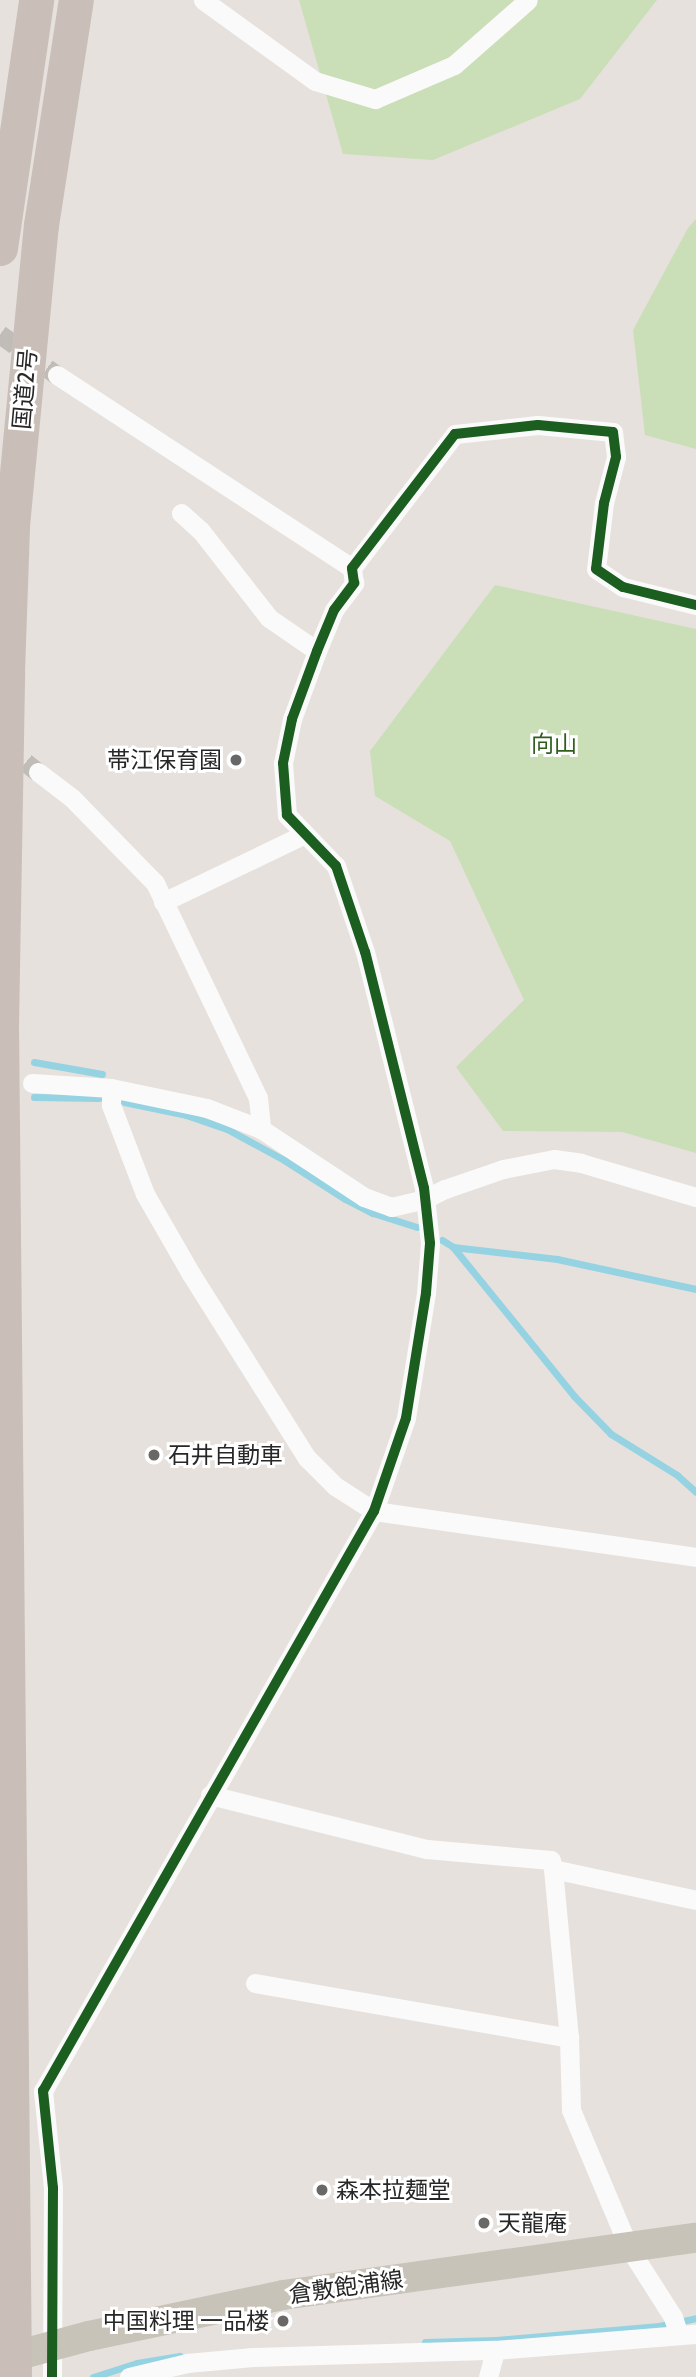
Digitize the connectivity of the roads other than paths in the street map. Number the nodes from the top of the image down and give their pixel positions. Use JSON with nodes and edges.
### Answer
{"nodes":[{"id":1,"x":36,"y":0,"type":"edge"},
{"id":2,"x":76,"y":0,"type":"edge"},
{"id":3,"x":203,"y":0,"type":"edge"},
{"id":4,"x":528,"y":0,"type":"edge"},
{"id":5,"x":0,"y":248,"type":"edge"},
{"id":6,"x":57,"y":375,"type":"tunnel mouth"},
{"id":7,"x":181,"y":513,"type":"dead end"},
{"id":8,"x":352,"y":568,"type":"junction"},
{"id":9,"x":696,"y":605,"type":"edge"},
{"id":10,"x":317,"y":651,"type":"junction"},
{"id":11,"x":38,"y":772,"type":"tunnel mouth"},
{"id":12,"x":305,"y":834,"type":"junction"},
{"id":13,"x":163,"y":902,"type":"junction"},
{"id":14,"x":32,"y":1083,"type":"dead end"},
{"id":15,"x":111,"y":1088,"type":"junction"},
{"id":16,"x":261,"y":1129,"type":"junction"},
{"id":17,"x":696,"y":1197,"type":"edge"},
{"id":18,"x":425,"y":1199,"type":"junction"},
{"id":19,"x":374,"y":1511,"type":"junction"},
{"id":20,"x":696,"y":1557,"type":"edge"},
{"id":21,"x":210,"y":1796,"type":"junction"},
{"id":22,"x":553,"y":1869,"type":"junction"},
{"id":23,"x":696,"y":1900,"type":"edge"},
{"id":24,"x":255,"y":1983,"type":"dead end"},
{"id":25,"x":569,"y":2038,"type":"junction"},
{"id":26,"x":696,"y":2238,"type":"edge"},
{"id":27,"x":629,"y":2248,"type":"junction"},
{"id":28,"x":681,"y":2329,"type":"edge"},
{"id":29,"x":52,"y":2346,"type":"junction"},
{"id":30,"x":495,"y":2350,"type":"junction"},
{"id":31,"x":9,"y":2364,"type":"edge"},
{"id":32,"x":52,"y":2377,"type":"edge"},
{"id":33,"x":129,"y":2377,"type":"edge"},
{"id":34,"x":488,"y":2377,"type":"edge"}],
"edges":[{"from":1,"to":5,"type":"highway"},
{"from":2,"to":31,"type":"highway","name":"国道2号"},
{"from":3,"to":4,"type":"street"},
{"from":6,"to":8,"type":"street"},
{"from":7,"to":10,"type":"street"},
{"from":8,"to":9,"type":"street"},
{"from":8,"to":10,"type":"street"},
{"from":10,"to":12,"type":"street"},
{"from":11,"to":13,"type":"street"},
{"from":12,"to":13,"type":"street"},
{"from":12,"to":18,"type":"street"},
{"from":13,"to":16,"type":"street"},
{"from":14,"to":15,"type":"street"},
{"from":15,"to":16,"type":"street"},
{"from":15,"to":19,"type":"street"},
{"from":16,"to":18,"type":"street"},
{"from":17,"to":18,"type":"street"},
{"from":18,"to":19,"type":"street"},
{"from":19,"to":20,"type":"street"},
{"from":19,"to":21,"type":"street"},
{"from":21,"to":22,"type":"street"},
{"from":21,"to":29,"type":"street"},
{"from":22,"to":23,"type":"street"},
{"from":22,"to":25,"type":"street"},
{"from":24,"to":25,"type":"street"},
{"from":25,"to":27,"type":"street"},
{"from":26,"to":27,"type":"main road","name":"倉敷飽浦線"},
{"from":27,"to":28,"type":"street"},
{"from":27,"to":29,"type":"main road","name":"倉敷飽浦線"},
{"from":28,"to":30,"type":"street"},
{"from":29,"to":31,"type":"main road","name":"倉敷飽浦線"},
{"from":29,"to":32,"type":"street"},
{"from":30,"to":33,"type":"street"},
{"from":30,"to":34,"type":"street"}]}
